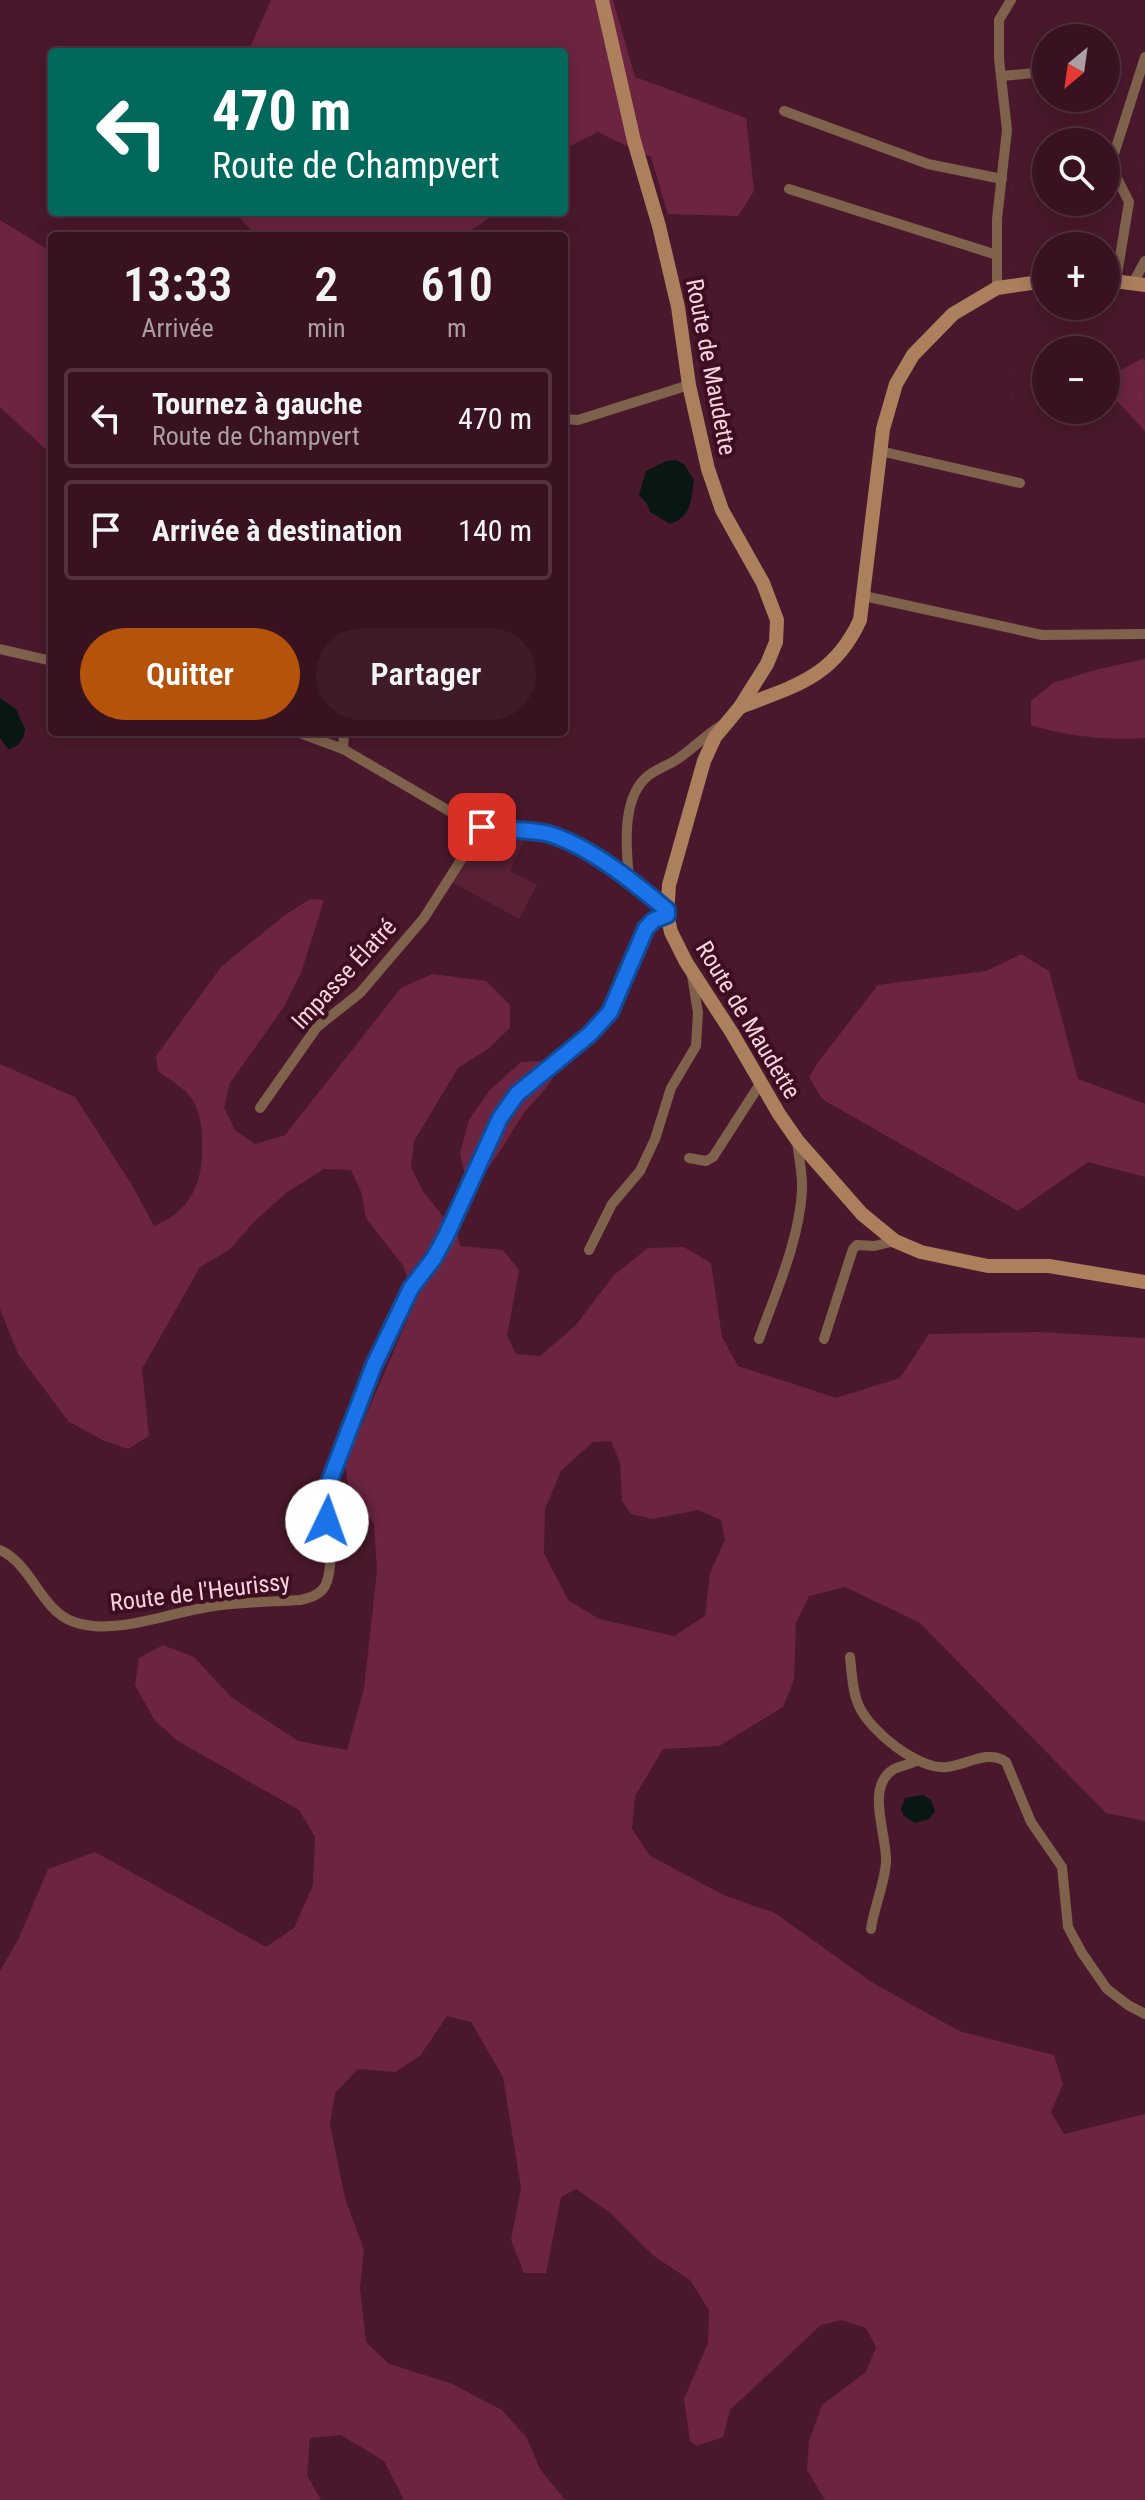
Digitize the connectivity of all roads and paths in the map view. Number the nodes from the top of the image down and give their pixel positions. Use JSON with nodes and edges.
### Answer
{"nodes":[{"id":1,"x":602,"y":0,"type":"edge"},
{"id":2,"x":1011,"y":0,"type":"edge"},
{"id":3,"x":1145,"y":57,"type":"edge"},
{"id":4,"x":1032,"y":73,"type":"edge"},
{"id":5,"x":1002,"y":76,"type":"junction"},
{"id":6,"x":784,"y":111,"type":"dead end"},
{"id":7,"x":1002,"y":179,"type":"junction"},
{"id":8,"x":789,"y":189,"type":"dead end"},
{"id":9,"x":1120,"y":241,"type":"edge"},
{"id":10,"x":997,"y":255,"type":"junction"},
{"id":11,"x":1145,"y":261,"type":"edge"},
{"id":12,"x":1032,"y":283,"type":"edge"},
{"id":13,"x":1139,"y":284,"type":"edge"},
{"id":14,"x":997,"y":288,"type":"junction"},
{"id":15,"x":689,"y":385,"type":"junction"},
{"id":16,"x":568,"y":419,"type":"edge"},
{"id":17,"x":880,"y":451,"type":"junction"},
{"id":18,"x":1020,"y":483,"type":"dead end"},
{"id":19,"x":864,"y":596,"type":"junction"},
{"id":20,"x":1145,"y":634,"type":"edge"},
{"id":21,"x":0,"y":649,"type":"edge"},
{"id":22,"x":48,"y":660,"type":"edge"},
{"id":23,"x":740,"y":707,"type":"junction"},
{"id":24,"x":724,"y":724,"type":"junction"},
{"id":25,"x":308,"y":736,"type":"edge"},
{"id":26,"x":344,"y":736,"type":"edge"},
{"id":27,"x":343,"y":749,"type":"junction"},
{"id":28,"x":482,"y":827,"type":"junction"},
{"id":29,"x":629,"y":878,"type":"junction"},
{"id":30,"x":667,"y":912,"type":"junction"},
{"id":31,"x":691,"y":969,"type":"junction"},
{"id":32,"x":760,"y":1084,"type":"junction"},
{"id":33,"x":260,"y":1108,"type":"dead end"},
{"id":34,"x":797,"y":1140,"type":"junction"},
{"id":35,"x":689,"y":1158,"type":"dead end"},
{"id":36,"x":895,"y":1241,"type":"junction"},
{"id":37,"x":589,"y":1250,"type":"dead end"},
{"id":38,"x":1145,"y":1282,"type":"edge"},
{"id":39,"x":759,"y":1339,"type":"dead end"},
{"id":40,"x":824,"y":1339,"type":"dead end"},
{"id":41,"x":0,"y":1550,"type":"edge"},
{"id":42,"x":850,"y":1657,"type":"dead end"},
{"id":43,"x":917,"y":1761,"type":"junction"},
{"id":44,"x":871,"y":1929,"type":"dead end"},
{"id":45,"x":1145,"y":2014,"type":"edge"}],
"edges":[{"from":1,"to":15,"type":"street","name":"Route de Maudette"},
{"from":2,"to":5,"type":"street"},
{"from":3,"to":9,"type":"street"},
{"from":4,"to":5,"type":"street"},
{"from":5,"to":7,"type":"street"},
{"from":6,"to":7,"type":"street"},
{"from":7,"to":10,"type":"street"},
{"from":8,"to":10,"type":"street"},
{"from":10,"to":14,"type":"street"},
{"from":11,"to":13,"type":"street"},
{"from":12,"to":14,"type":"street"},
{"from":14,"to":17,"type":"street"},
{"from":15,"to":16,"type":"street"},
{"from":15,"to":23,"type":"street","name":"Route de Maudette"},
{"from":17,"to":18,"type":"street"},
{"from":17,"to":19,"type":"street"},
{"from":19,"to":20,"type":"street"},
{"from":19,"to":23,"type":"street"},
{"from":21,"to":22,"type":"street"},
{"from":23,"to":24,"type":"street","name":"Route de Maudette"},
{"from":24,"to":29,"type":"street"},
{"from":24,"to":30,"type":"street","name":"Route de Maudette"},
{"from":25,"to":27,"type":"street"},
{"from":26,"to":27,"type":"street"},
{"from":27,"to":28,"type":"street"},
{"from":28,"to":29,"type":"street"},
{"from":28,"to":33,"type":"street","name":"Impasse Élatré"},
{"from":29,"to":30,"type":"street"},
{"from":30,"to":31,"type":"street","name":"Route de Maudette"},
{"from":30,"to":41,"type":"street","name":"Route de l'Heurissy"},
{"from":31,"to":32,"type":"street","name":"Route de Maudette"},
{"from":31,"to":37,"type":"street"},
{"from":32,"to":34,"type":"street","name":"Route de Maudette"},
{"from":32,"to":35,"type":"street"},
{"from":34,"to":36,"type":"street","name":"Route de Maudette"},
{"from":34,"to":39,"type":"street"},
{"from":36,"to":38,"type":"street","name":"Route de Maudette"},
{"from":36,"to":40,"type":"street"},
{"from":42,"to":43,"type":"street"},
{"from":43,"to":44,"type":"street"},
{"from":43,"to":45,"type":"street"}]}
